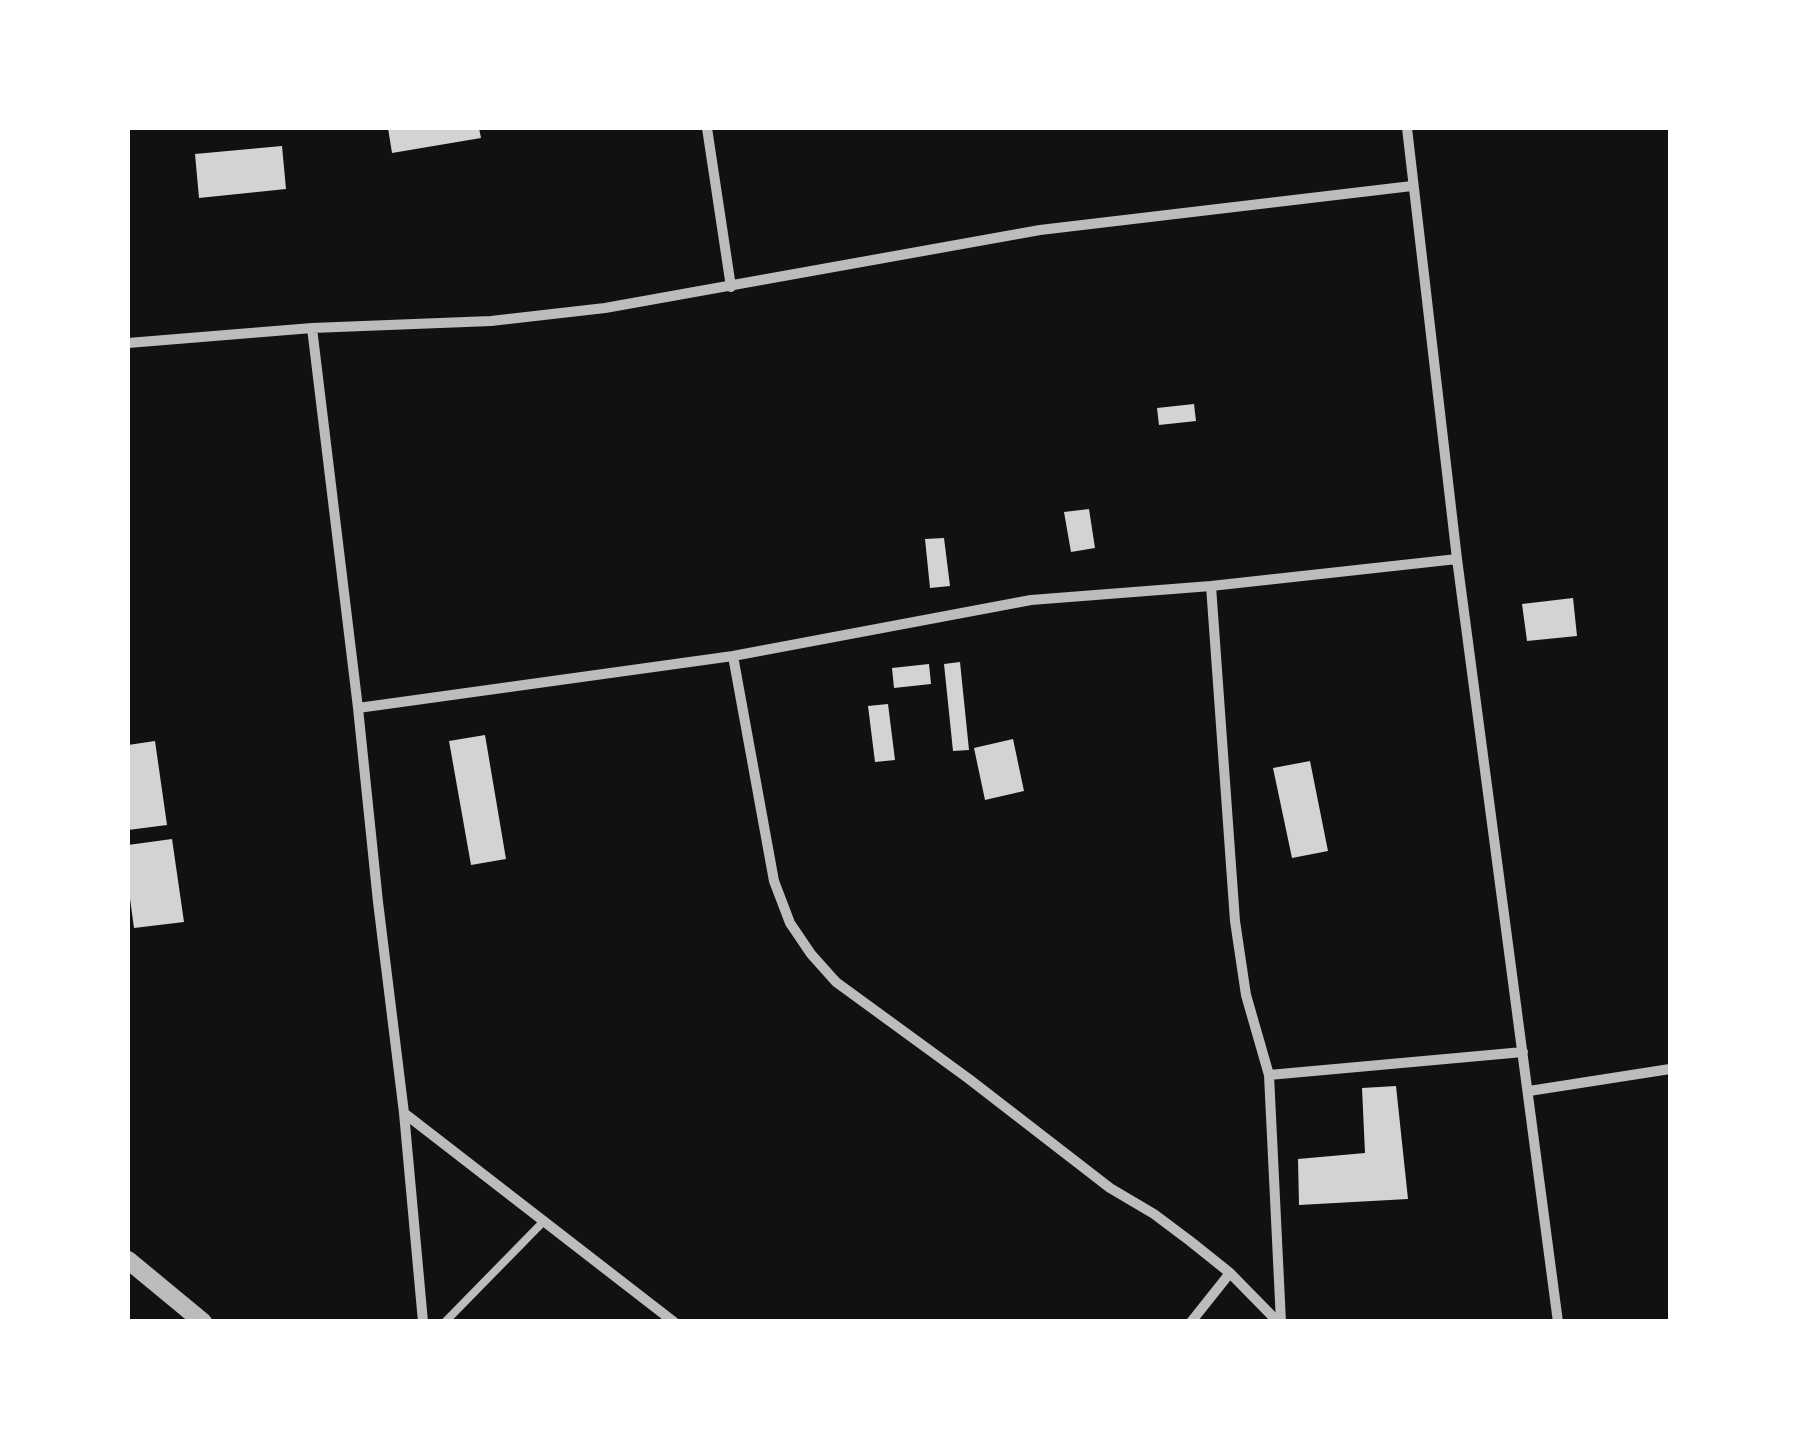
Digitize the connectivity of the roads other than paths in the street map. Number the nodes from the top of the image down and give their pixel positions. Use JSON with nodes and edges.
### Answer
{"nodes":[{"id":1,"x":707,"y":128,"type":"edge"},
{"id":2,"x":1407,"y":128,"type":"edge"},
{"id":3,"x":1412,"y":186,"type":"junction"},
{"id":4,"x":731,"y":287,"type":"junction"},
{"id":5,"x":312,"y":328,"type":"junction"},
{"id":6,"x":128,"y":343,"type":"edge"},
{"id":7,"x":1457,"y":559,"type":"junction"},
{"id":8,"x":1211,"y":586,"type":"junction"},
{"id":9,"x":733,"y":656,"type":"junction"},
{"id":10,"x":358,"y":708,"type":"junction"},
{"id":11,"x":1523,"y":1052,"type":"junction"},
{"id":12,"x":1670,"y":1069,"type":"edge"},
{"id":13,"x":1269,"y":1075,"type":"junction"},
{"id":14,"x":1529,"y":1091,"type":"junction"},
{"id":15,"x":404,"y":1113,"type":"junction"},
{"id":16,"x":544,"y":1221,"type":"junction"},
{"id":17,"x":128,"y":1260,"type":"edge"},
{"id":18,"x":1230,"y":1273,"type":"junction"},
{"id":19,"x":203,"y":1322,"type":"edge"},
{"id":20,"x":423,"y":1322,"type":"edge"},
{"id":21,"x":445,"y":1322,"type":"edge"},
{"id":22,"x":674,"y":1322,"type":"edge"},
{"id":23,"x":1190,"y":1322,"type":"edge"},
{"id":24,"x":1279,"y":1322,"type":"edge"},
{"id":25,"x":1558,"y":1322,"type":"edge"}],
"edges":[{"from":1,"to":4,"type":"street"},
{"from":2,"to":3,"type":"street"},
{"from":3,"to":4,"type":"street"},
{"from":3,"to":7,"type":"street"},
{"from":4,"to":5,"type":"street"},
{"from":5,"to":6,"type":"street"},
{"from":5,"to":10,"type":"street"},
{"from":7,"to":8,"type":"street"},
{"from":7,"to":11,"type":"street"},
{"from":8,"to":9,"type":"street"},
{"from":8,"to":13,"type":"street"},
{"from":9,"to":10,"type":"street"},
{"from":9,"to":18,"type":"street"},
{"from":10,"to":15,"type":"street"},
{"from":11,"to":13,"type":"street"},
{"from":11,"to":14,"type":"street"},
{"from":12,"to":14,"type":"street"},
{"from":13,"to":24,"type":"street"},
{"from":14,"to":25,"type":"street"},
{"from":15,"to":16,"type":"street"},
{"from":15,"to":20,"type":"street"},
{"from":16,"to":21,"type":"lane"},
{"from":16,"to":22,"type":"street"},
{"from":17,"to":19,"type":"street"},
{"from":18,"to":23,"type":"street"},
{"from":18,"to":24,"type":"street"}]}
